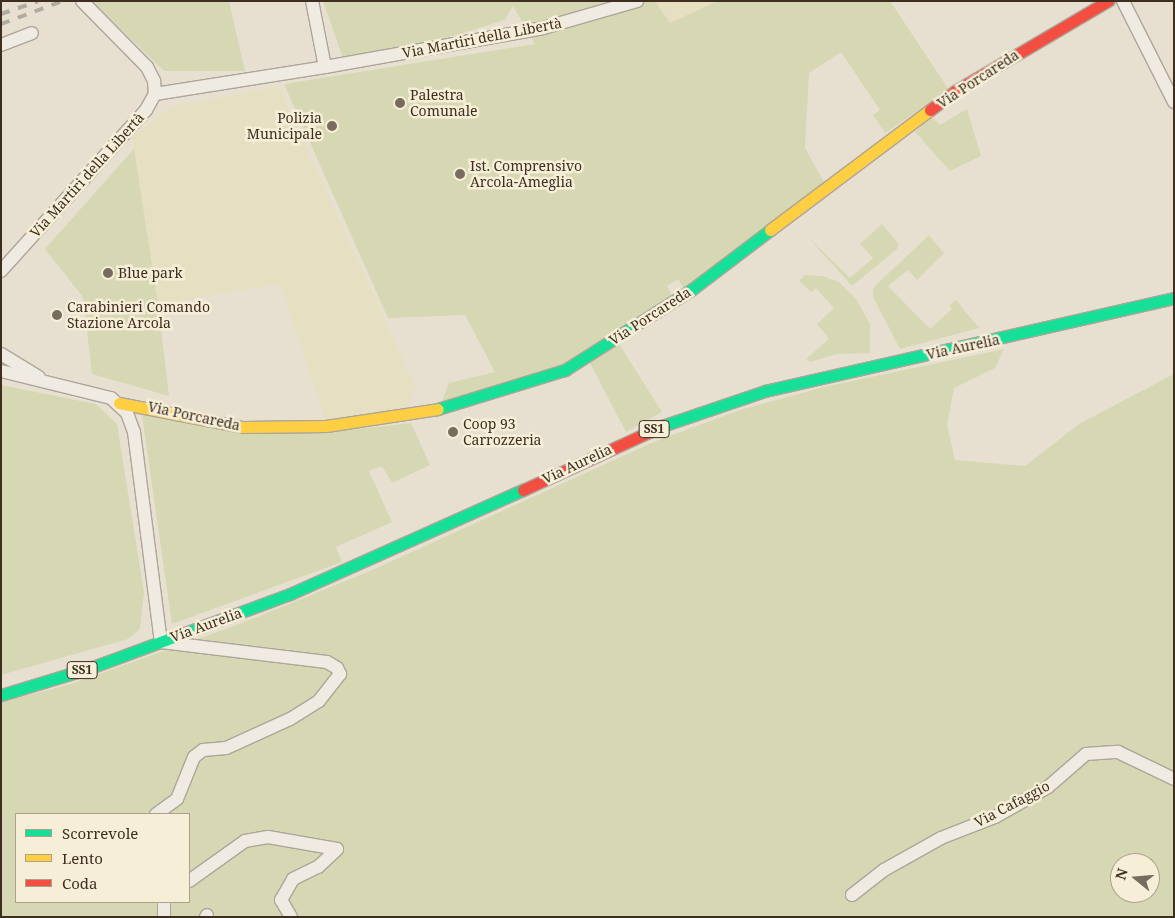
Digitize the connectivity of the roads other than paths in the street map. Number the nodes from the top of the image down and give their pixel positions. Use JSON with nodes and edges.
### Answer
{"nodes":[{"id":1,"x":82,"y":1,"type":"edge"},
{"id":2,"x":312,"y":1,"type":"edge"},
{"id":3,"x":637,"y":1,"type":"edge"},
{"id":4,"x":1108,"y":1,"type":"edge"},
{"id":5,"x":1123,"y":1,"type":"edge"},
{"id":6,"x":32,"y":33,"type":"dead end"},
{"id":7,"x":1,"y":45,"type":"edge"},
{"id":8,"x":325,"y":67,"type":"junction"},
{"id":9,"x":154,"y":94,"type":"junction"},
{"id":10,"x":1174,"y":102,"type":"edge"},
{"id":11,"x":1,"y":271,"type":"edge"},
{"id":12,"x":1174,"y":298,"type":"edge"},
{"id":13,"x":1,"y":354,"type":"edge"},
{"id":14,"x":1,"y":371,"type":"edge"},
{"id":15,"x":50,"y":382,"type":"junction"},
{"id":16,"x":119,"y":403,"type":"junction"},
{"id":17,"x":161,"y":642,"type":"junction"},
{"id":18,"x":1,"y":695,"type":"edge"},
{"id":19,"x":1174,"y":780,"type":"edge"},
{"id":20,"x":157,"y":813,"type":"edge"},
{"id":21,"x":190,"y":880,"type":"edge"},
{"id":22,"x":852,"y":895,"type":"dead end"},
{"id":23,"x":163,"y":903,"type":"edge"},
{"id":24,"x":164,"y":917,"type":"edge"},
{"id":25,"x":291,"y":917,"type":"edge"}],
"edges":[{"from":1,"to":9,"type":"street"},
{"from":2,"to":8,"type":"street"},
{"from":3,"to":8,"type":"street","name":"Via Martiri della Libertà"},
{"from":4,"to":16,"type":"main road","name":"Via Porcareda"},
{"from":5,"to":10,"type":"street"},
{"from":6,"to":7,"type":"street"},
{"from":8,"to":9,"type":"street","name":"Via Martiri della Libertà"},
{"from":9,"to":11,"type":"street","name":"Via Martiri della Libertà"},
{"from":12,"to":17,"type":"main road","name":"Via Aurelia","number":"SS1"},
{"from":13,"to":15,"type":"street"},
{"from":14,"to":15,"type":"street"},
{"from":15,"to":16,"type":"street","name":"Via Porcareda"},
{"from":16,"to":17,"type":"street","name":"Via Porcareda"},
{"from":17,"to":18,"type":"main road","name":"Via Aurelia","number":"SS1"},
{"from":17,"to":20,"type":"street"},
{"from":19,"to":22,"type":"street","name":"Via Cafaggio"},
{"from":21,"to":25,"type":"street"},
{"from":23,"to":24,"type":"street"}]}
